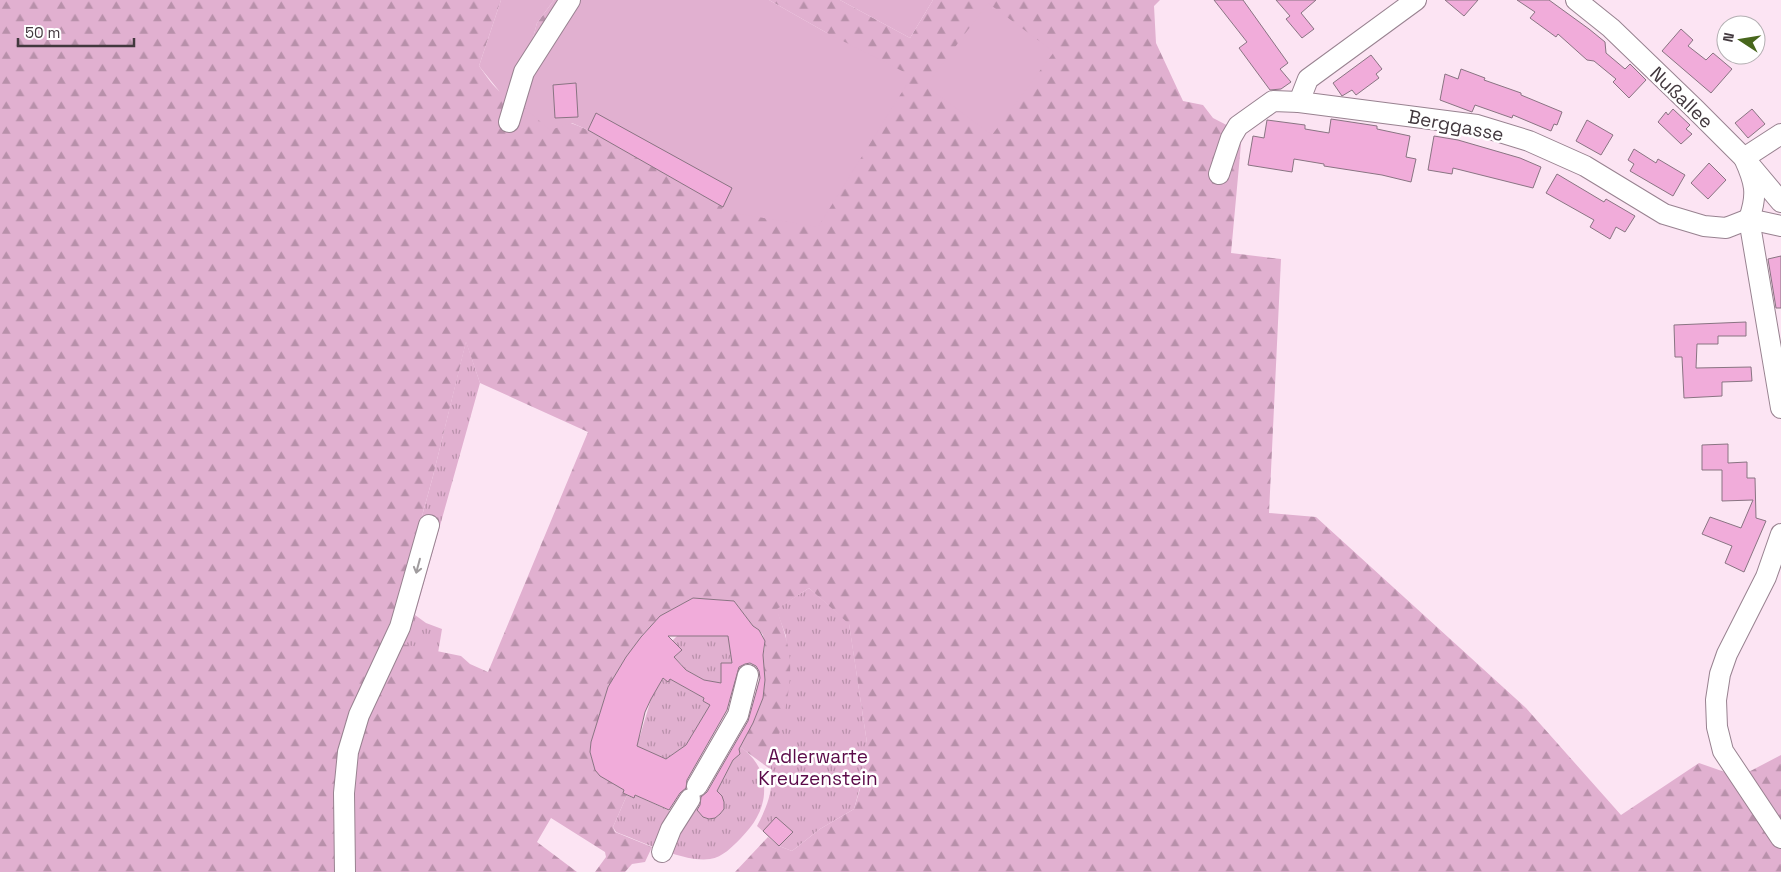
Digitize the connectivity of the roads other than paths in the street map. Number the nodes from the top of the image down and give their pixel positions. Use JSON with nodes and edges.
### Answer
{"nodes":[{"id":1,"x":570,"y":0,"type":"edge"},
{"id":2,"x":1416,"y":0,"type":"edge"},
{"id":3,"x":1576,"y":0,"type":"edge"},
{"id":4,"x":1299,"y":102,"type":"junction"},
{"id":5,"x":509,"y":122,"type":"dead end"},
{"id":6,"x":1781,"y":134,"type":"edge"},
{"id":7,"x":1744,"y":158,"type":"junction"},
{"id":8,"x":1220,"y":174,"type":"dead end"},
{"id":9,"x":1781,"y":202,"type":"edge"},
{"id":10,"x":1749,"y":219,"type":"junction"},
{"id":11,"x":1781,"y":226,"type":"edge"},
{"id":12,"x":1781,"y":408,"type":"edge"},
{"id":13,"x":429,"y":524,"type":"dead end"},
{"id":14,"x":1781,"y":534,"type":"edge"},
{"id":15,"x":748,"y":675,"type":"dead end"},
{"id":16,"x":1781,"y":838,"type":"edge"},
{"id":17,"x":663,"y":850,"type":"dead end"},
{"id":18,"x":345,"y":872,"type":"edge"}],
"edges":[{"from":1,"to":5,"type":"street"},
{"from":2,"to":4,"type":"street"},
{"from":3,"to":7,"type":"street","name":"Nußallee"},
{"from":4,"to":8,"type":"street","name":"Berggasse"},
{"from":4,"to":10,"type":"street","name":"Berggasse"},
{"from":6,"to":7,"type":"street"},
{"from":7,"to":9,"type":"street","name":"Nußallee"},
{"from":7,"to":10,"type":"street"},
{"from":10,"to":11,"type":"street"},
{"from":10,"to":12,"type":"street"},
{"from":13,"to":18,"type":"street","one_way":true},
{"from":14,"to":16,"type":"street"},
{"from":15,"to":17,"type":"street"}]}
